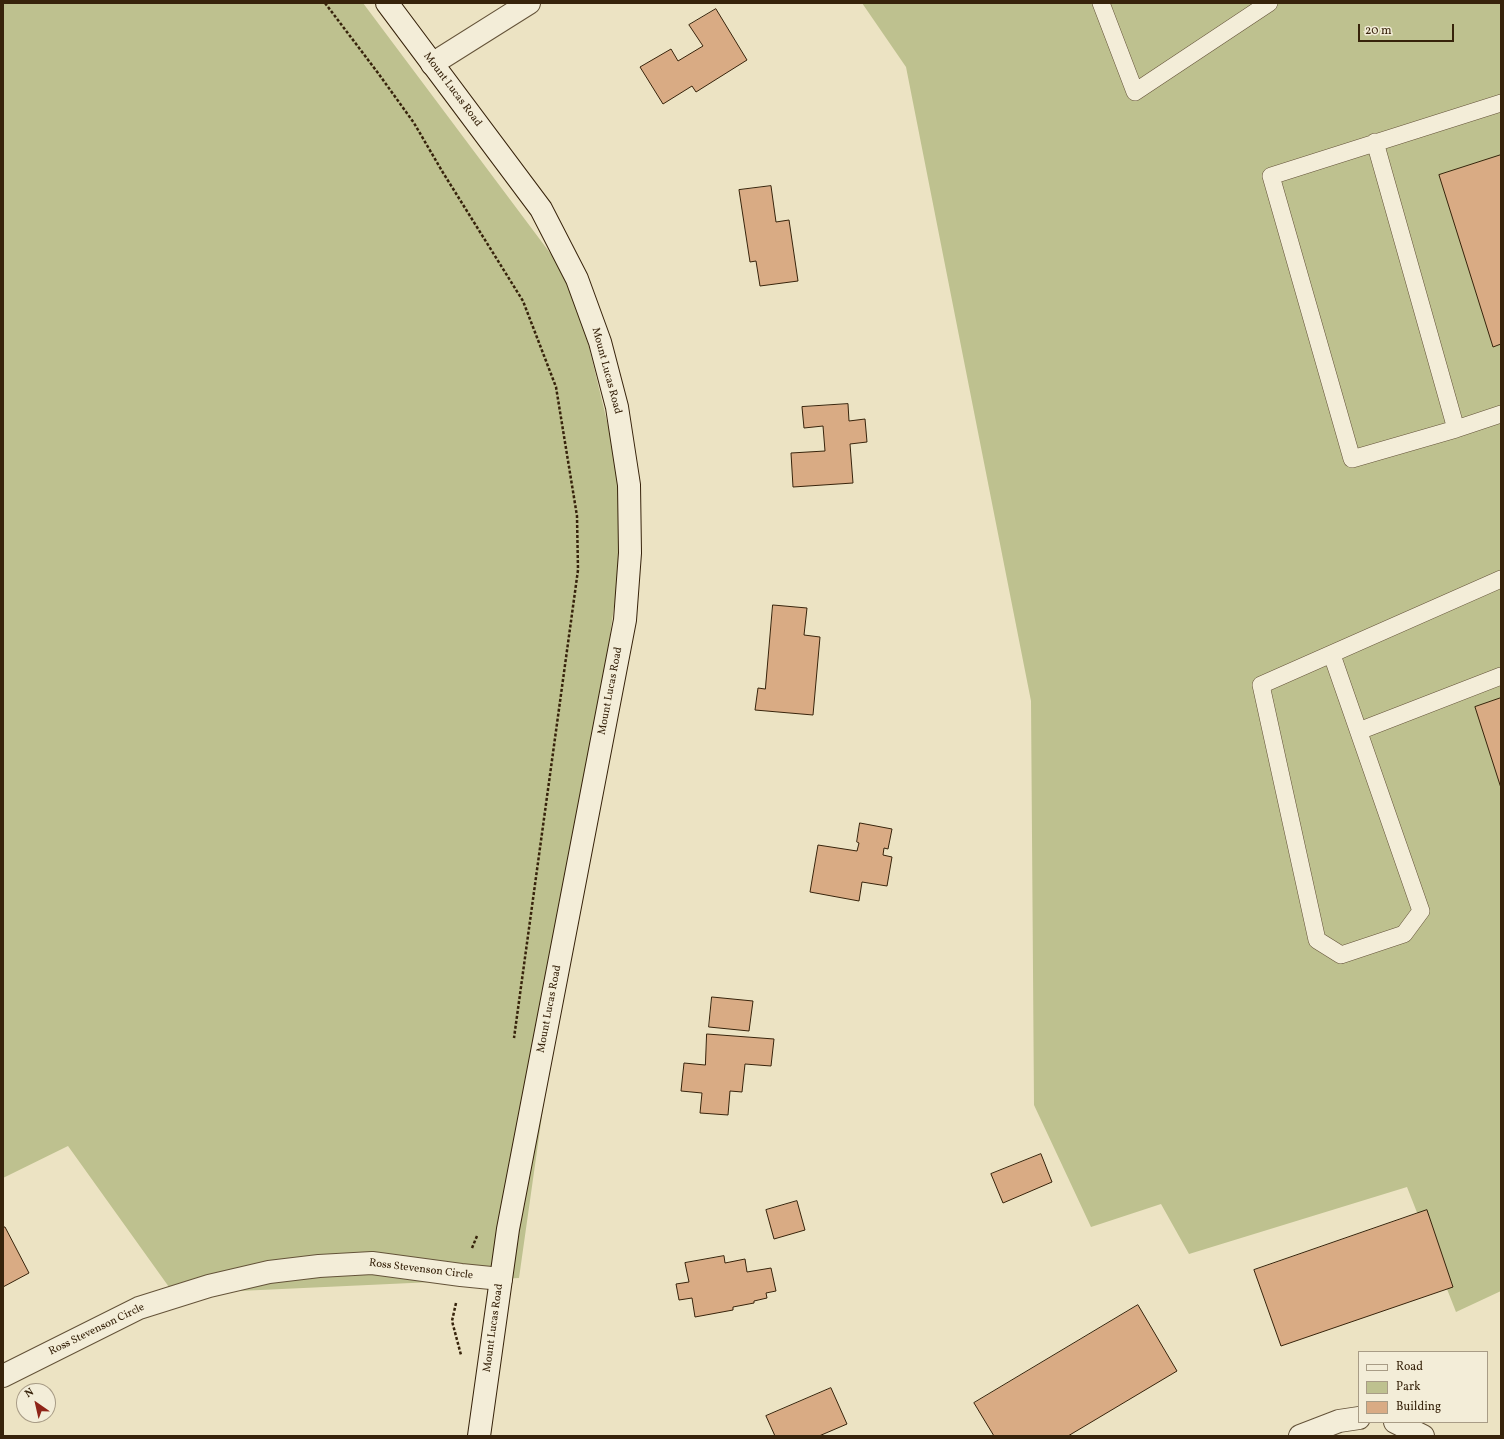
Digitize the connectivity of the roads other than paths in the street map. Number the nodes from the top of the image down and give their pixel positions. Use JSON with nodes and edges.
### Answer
{"nodes":[{"id":1,"x":387,"y":3,"type":"edge"},
{"id":2,"x":529,"y":3,"type":"edge"},
{"id":3,"x":1101,"y":3,"type":"edge"},
{"id":4,"x":1269,"y":3,"type":"edge"},
{"id":5,"x":432,"y":64,"type":"junction"},
{"id":6,"x":1501,"y":103,"type":"edge"},
{"id":7,"x":1375,"y":142,"type":"junction"},
{"id":8,"x":1501,"y":414,"type":"edge"},
{"id":9,"x":1456,"y":429,"type":"junction"},
{"id":10,"x":1501,"y":579,"type":"edge"},
{"id":11,"x":1332,"y":655,"type":"junction"},
{"id":12,"x":1501,"y":676,"type":"edge"},
{"id":13,"x":1359,"y":731,"type":"junction"},
{"id":14,"x":501,"y":1279,"type":"junction"},
{"id":15,"x":3,"y":1376,"type":"edge"},
{"id":16,"x":1358,"y":1418,"type":"edge"},
{"id":17,"x":1397,"y":1423,"type":"edge"},
{"id":18,"x":479,"y":1436,"type":"edge"},
{"id":19,"x":1300,"y":1436,"type":"edge"},
{"id":20,"x":1423,"y":1436,"type":"edge"}],
"edges":[{"from":1,"to":5,"type":"street","name":"Mount Lucas Road"},
{"from":2,"to":5,"type":"street"},
{"from":3,"to":4,"type":"lane"},
{"from":5,"to":14,"type":"street","name":"Mount Lucas Road"},
{"from":6,"to":7,"type":"lane"},
{"from":7,"to":9,"type":"lane"},
{"from":7,"to":9,"type":"lane"},
{"from":8,"to":9,"type":"lane"},
{"from":10,"to":11,"type":"lane"},
{"from":11,"to":13,"type":"lane"},
{"from":11,"to":13,"type":"lane"},
{"from":12,"to":13,"type":"lane"},
{"from":14,"to":15,"type":"street","name":"Ross Stevenson Circle"},
{"from":14,"to":18,"type":"street","name":"Mount Lucas Road"},
{"from":16,"to":19,"type":"street"},
{"from":17,"to":20,"type":"street"}]}
